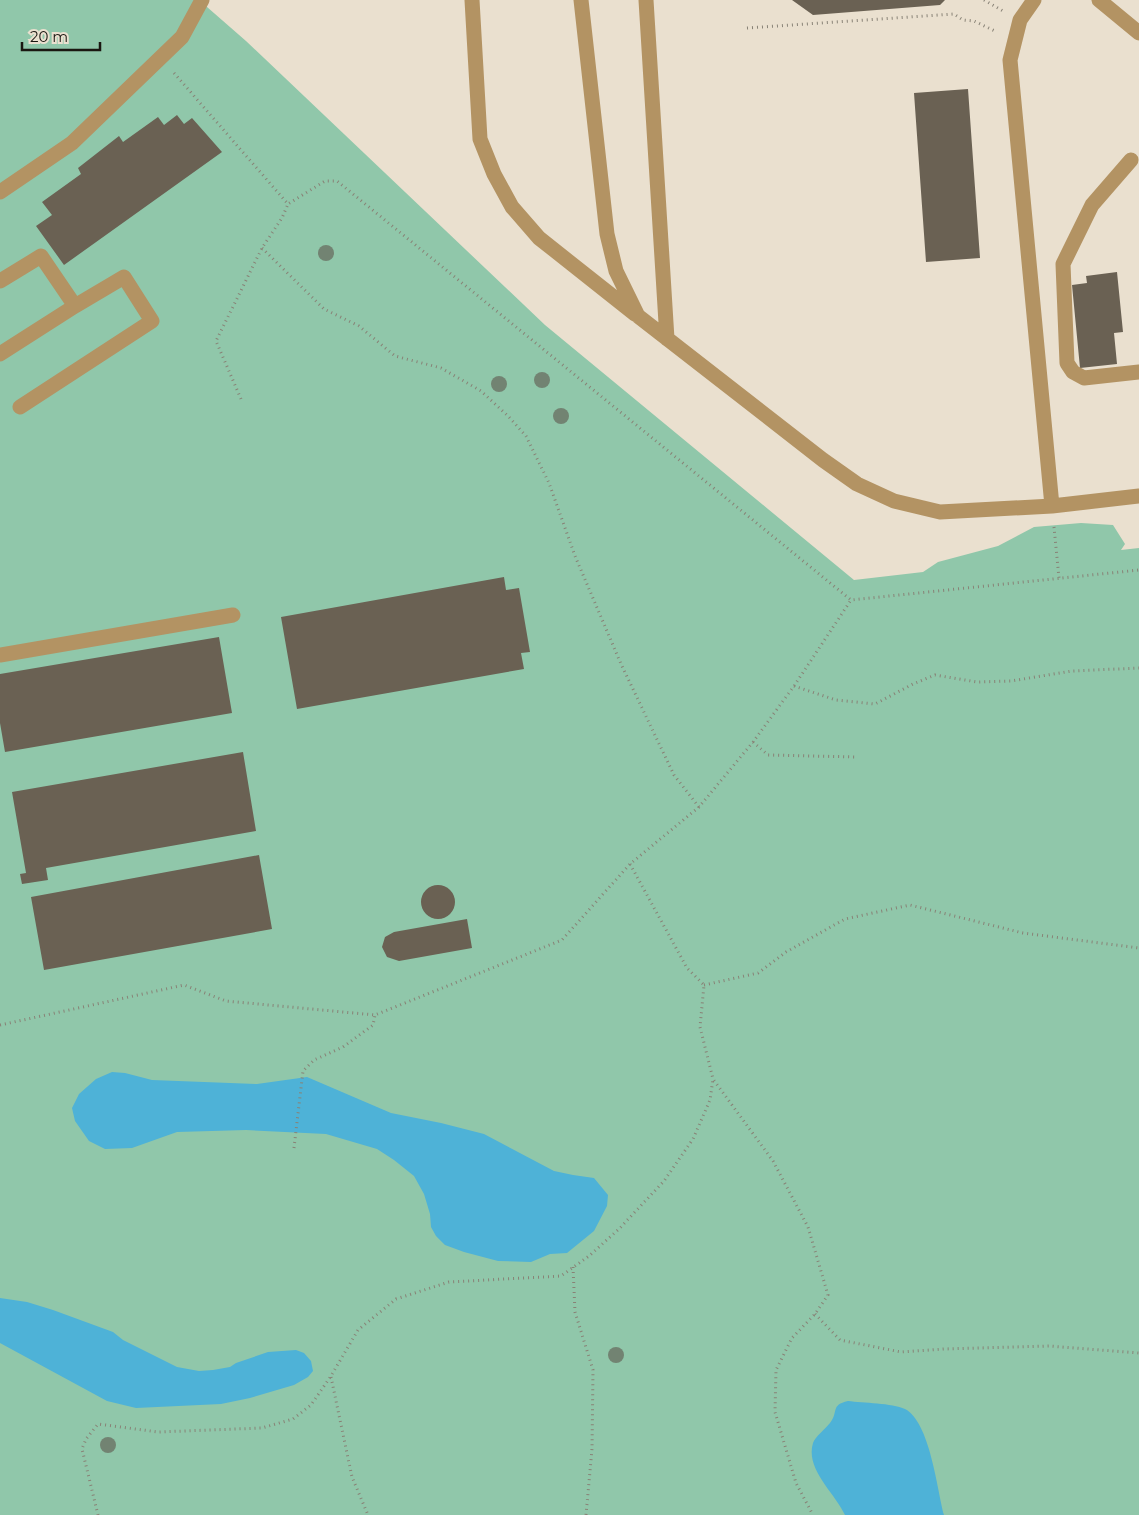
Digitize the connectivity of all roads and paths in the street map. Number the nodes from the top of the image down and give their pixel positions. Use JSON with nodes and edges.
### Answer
{"nodes":[{"id":1,"x":202,"y":0,"type":"edge"},
{"id":2,"x":472,"y":0,"type":"edge"},
{"id":3,"x":581,"y":0,"type":"edge"},
{"id":4,"x":646,"y":0,"type":"edge"},
{"id":5,"x":1034,"y":0,"type":"edge"},
{"id":6,"x":1099,"y":0,"type":"edge"},
{"id":7,"x":747,"y":28,"type":"dead end"},
{"id":8,"x":1139,"y":33,"type":"edge"},
{"id":9,"x":1014,"y":41,"type":"junction"},
{"id":10,"x":160,"y":58,"type":"junction"},
{"id":11,"x":1131,"y":160,"type":"dead end"},
{"id":12,"x":0,"y":192,"type":"edge"},
{"id":13,"x":288,"y":204,"type":"junction"},
{"id":14,"x":262,"y":248,"type":"junction"},
{"id":15,"x":0,"y":281,"type":"edge"},
{"id":16,"x":75,"y":306,"type":"junction"},
{"id":17,"x":638,"y":316,"type":"junction"},
{"id":18,"x":667,"y":339,"type":"junction"},
{"id":19,"x":0,"y":354,"type":"edge"},
{"id":20,"x":1139,"y":372,"type":"edge"},
{"id":21,"x":241,"y":399,"type":"dead end"},
{"id":22,"x":20,"y":407,"type":"dead end"},
{"id":23,"x":1139,"y":496,"type":"edge"},
{"id":24,"x":1052,"y":506,"type":"junction"},
{"id":25,"x":1139,"y":570,"type":"edge"},
{"id":26,"x":1059,"y":578,"type":"junction"},
{"id":27,"x":851,"y":600,"type":"junction"},
{"id":28,"x":233,"y":616,"type":"dead end"},
{"id":29,"x":0,"y":655,"type":"edge"},
{"id":30,"x":1139,"y":668,"type":"edge"},
{"id":31,"x":794,"y":686,"type":"junction"},
{"id":32,"x":753,"y":742,"type":"junction"},
{"id":33,"x":856,"y":757,"type":"dead end"},
{"id":34,"x":699,"y":807,"type":"junction"},
{"id":35,"x":630,"y":864,"type":"junction"},
{"id":36,"x":1139,"y":948,"type":"edge"},
{"id":37,"x":704,"y":985,"type":"junction"},
{"id":38,"x":375,"y":1015,"type":"junction"},
{"id":39,"x":0,"y":1025,"type":"edge"},
{"id":40,"x":713,"y":1079,"type":"junction"},
{"id":41,"x":294,"y":1148,"type":"dead end"},
{"id":42,"x":573,"y":1267,"type":"junction"},
{"id":43,"x":815,"y":1314,"type":"junction"},
{"id":44,"x":1139,"y":1353,"type":"edge"},
{"id":45,"x":331,"y":1376,"type":"junction"},
{"id":46,"x":98,"y":1515,"type":"edge"},
{"id":47,"x":368,"y":1515,"type":"edge"},
{"id":48,"x":586,"y":1515,"type":"edge"},
{"id":49,"x":813,"y":1515,"type":"edge"}],
"edges":[{"from":1,"to":10,"type":"street"},
{"from":2,"to":17,"type":"street"},
{"from":3,"to":17,"type":"street"},
{"from":4,"to":18,"type":"street"},
{"from":5,"to":9,"type":"street"},
{"from":6,"to":8,"type":"street"},
{"from":7,"to":9,"type":"path"},
{"from":9,"to":24,"type":"street"},
{"from":10,"to":12,"type":"street"},
{"from":10,"to":13,"type":"path"},
{"from":11,"to":20,"type":"street"},
{"from":13,"to":14,"type":"path"},
{"from":13,"to":27,"type":"path"},
{"from":14,"to":21,"type":"path"},
{"from":14,"to":34,"type":"path"},
{"from":15,"to":16,"type":"street"},
{"from":16,"to":19,"type":"street"},
{"from":16,"to":22,"type":"street"},
{"from":17,"to":18,"type":"street"},
{"from":18,"to":24,"type":"street"},
{"from":23,"to":24,"type":"street"},
{"from":24,"to":26,"type":"path"},
{"from":25,"to":26,"type":"path"},
{"from":26,"to":27,"type":"path"},
{"from":27,"to":31,"type":"path"},
{"from":28,"to":29,"type":"street"},
{"from":30,"to":31,"type":"path"},
{"from":31,"to":32,"type":"path"},
{"from":32,"to":33,"type":"path"},
{"from":32,"to":34,"type":"path"},
{"from":34,"to":35,"type":"path"},
{"from":35,"to":37,"type":"path"},
{"from":35,"to":38,"type":"path"},
{"from":36,"to":37,"type":"path"},
{"from":37,"to":40,"type":"path"},
{"from":38,"to":39,"type":"path"},
{"from":38,"to":41,"type":"path"},
{"from":40,"to":42,"type":"path"},
{"from":40,"to":43,"type":"path"},
{"from":42,"to":45,"type":"path"},
{"from":42,"to":48,"type":"path"},
{"from":43,"to":44,"type":"path"},
{"from":43,"to":49,"type":"path"},
{"from":45,"to":46,"type":"path"},
{"from":45,"to":47,"type":"path"}]}
